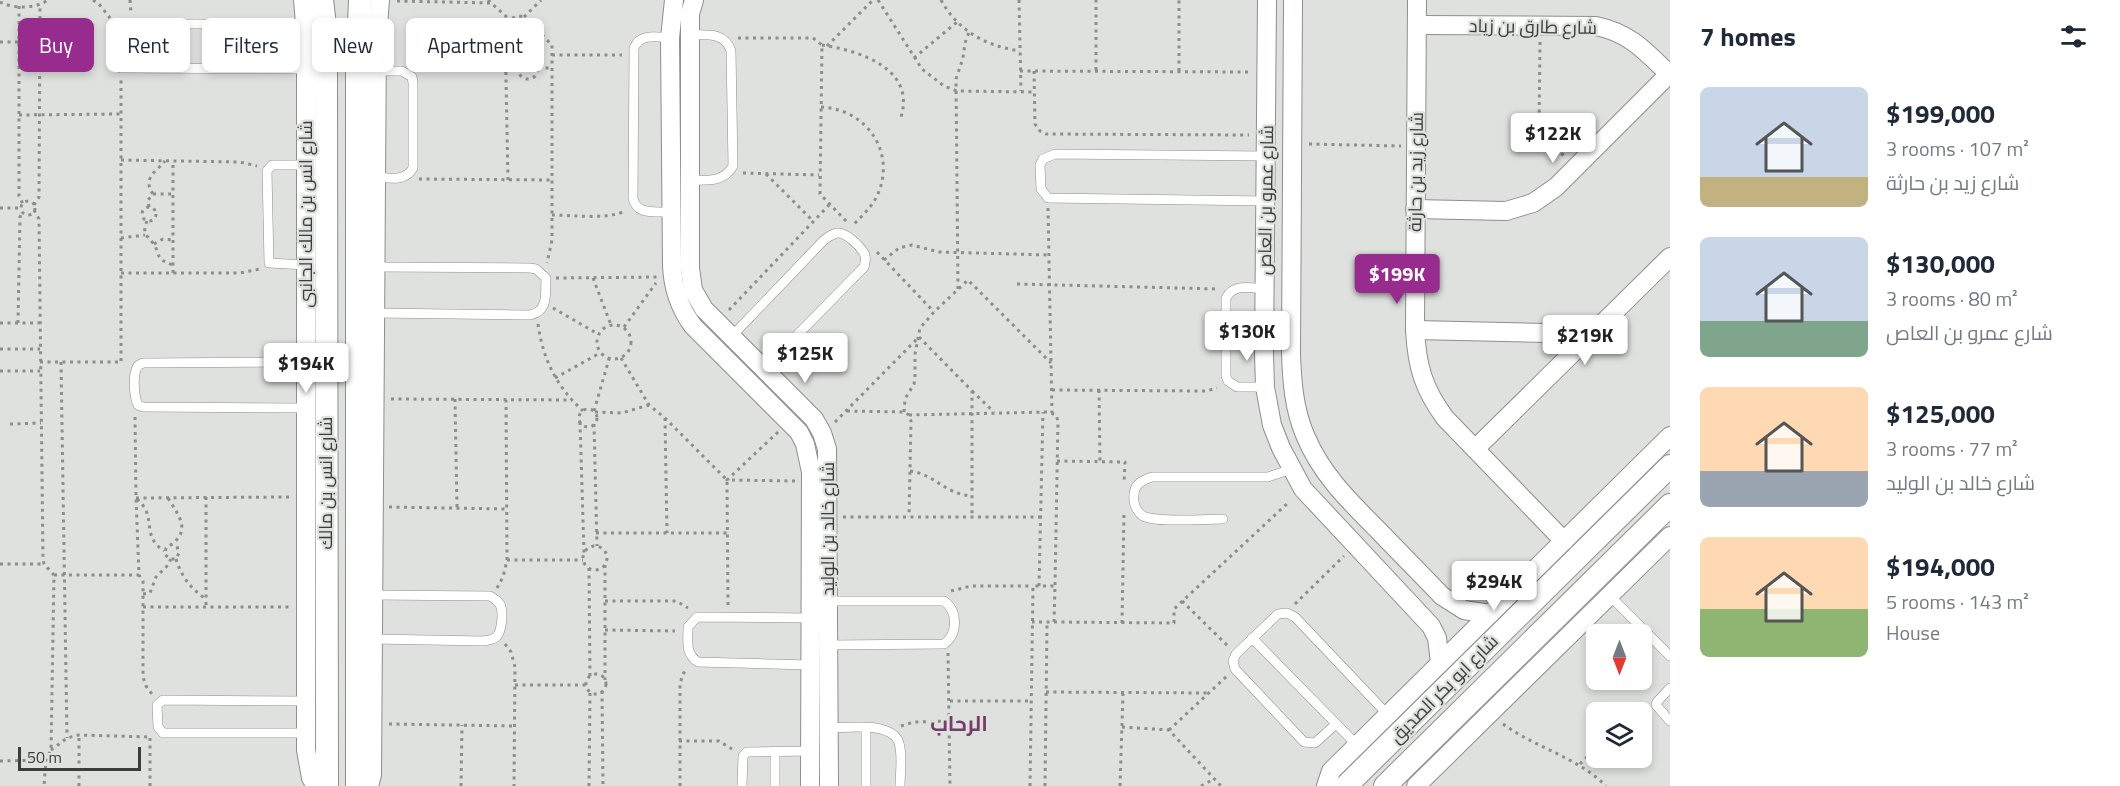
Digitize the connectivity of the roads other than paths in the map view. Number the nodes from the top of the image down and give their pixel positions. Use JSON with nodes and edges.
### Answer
{"nodes":[{"id":1,"x":303,"y":0,"type":"edge"},
{"id":2,"x":322,"y":0,"type":"edge"},
{"id":3,"x":374,"y":0,"type":"edge"},
{"id":4,"x":674,"y":0,"type":"edge"},
{"id":5,"x":694,"y":0,"type":"edge"},
{"id":6,"x":1267,"y":0,"type":"edge"},
{"id":7,"x":1293,"y":0,"type":"edge"},
{"id":8,"x":1417,"y":0,"type":"edge"},
{"id":9,"x":375,"y":18,"type":"edge"},
{"id":10,"x":306,"y":24,"type":"junction"},
{"id":11,"x":1417,"y":25,"type":"junction"},
{"id":12,"x":1267,"y":32,"type":"junction"},
{"id":13,"x":1292,"y":32,"type":"junction"},
{"id":14,"x":690,"y":35,"type":"junction"},
{"id":15,"x":670,"y":38,"type":"junction"},
{"id":16,"x":1292,"y":66,"type":"junction"},
{"id":17,"x":306,"y":69,"type":"junction"},
{"id":18,"x":1267,"y":69,"type":"junction"},
{"id":19,"x":394,"y":71,"type":"edge"},
{"id":20,"x":377,"y":72,"type":"edge"},
{"id":21,"x":1670,"y":74,"type":"edge"},
{"id":22,"x":671,"y":130,"type":"junction"},
{"id":23,"x":690,"y":130,"type":"junction"},
{"id":24,"x":1266,"y":156,"type":"junction"},
{"id":25,"x":306,"y":165,"type":"junction"},
{"id":26,"x":376,"y":177,"type":"junction"},
{"id":27,"x":690,"y":180,"type":"junction"},
{"id":28,"x":1266,"y":201,"type":"junction"},
{"id":29,"x":1415,"y":209,"type":"junction"},
{"id":30,"x":671,"y":212,"type":"junction"},
{"id":31,"x":1670,"y":257,"type":"edge"},
{"id":32,"x":306,"y":265,"type":"junction"},
{"id":33,"x":375,"y":267,"type":"junction"},
{"id":34,"x":1265,"y":289,"type":"junction"},
{"id":35,"x":375,"y":313,"type":"junction"},
{"id":36,"x":1414,"y":330,"type":"junction"},
{"id":37,"x":1592,"y":334,"type":"junction"},
{"id":38,"x":732,"y":336,"type":"junction"},
{"id":39,"x":717,"y":349,"type":"junction"},
{"id":40,"x":306,"y":362,"type":"junction"},
{"id":41,"x":764,"y":369,"type":"junction"},
{"id":42,"x":1265,"y":387,"type":"junction"},
{"id":43,"x":306,"y":408,"type":"junction"},
{"id":44,"x":1670,"y":436,"type":"edge"},
{"id":45,"x":1475,"y":449,"type":"junction"},
{"id":46,"x":1670,"y":466,"type":"edge"},
{"id":47,"x":1292,"y":469,"type":"junction"},
{"id":48,"x":1670,"y":504,"type":"edge"},
{"id":49,"x":1223,"y":519,"type":"dead end"},
{"id":50,"x":1670,"y":536,"type":"edge"},
{"id":51,"x":1564,"y":541,"type":"junction"},
{"id":52,"x":373,"y":595,"type":"junction"},
{"id":53,"x":1610,"y":596,"type":"junction"},
{"id":54,"x":829,"y":601,"type":"junction"},
{"id":55,"x":1490,"y":614,"type":"junction"},
{"id":56,"x":811,"y":618,"type":"junction"},
{"id":57,"x":1252,"y":638,"type":"junction"},
{"id":58,"x":373,"y":639,"type":"junction"},
{"id":59,"x":829,"y":645,"type":"junction"},
{"id":60,"x":1670,"y":656,"type":"edge"},
{"id":61,"x":1440,"y":663,"type":"junction"},
{"id":62,"x":811,"y":665,"type":"junction"},
{"id":63,"x":1670,"y":688,"type":"edge"},
{"id":64,"x":820,"y":693,"type":"junction"},
{"id":65,"x":306,"y":701,"type":"junction"},
{"id":66,"x":1389,"y":714,"type":"junction"},
{"id":67,"x":1670,"y":721,"type":"edge"},
{"id":68,"x":1336,"y":723,"type":"junction"},
{"id":69,"x":829,"y":728,"type":"junction"},
{"id":70,"x":866,"y":728,"type":"junction"},
{"id":71,"x":306,"y":733,"type":"junction"},
{"id":72,"x":1357,"y":745,"type":"junction"},
{"id":73,"x":775,"y":751,"type":"junction"},
{"id":74,"x":810,"y":751,"type":"junction"},
{"id":75,"x":316,"y":786,"type":"edge"},
{"id":76,"x":327,"y":786,"type":"edge"},
{"id":77,"x":357,"y":786,"type":"edge"},
{"id":78,"x":369,"y":786,"type":"edge"},
{"id":79,"x":742,"y":786,"type":"edge"},
{"id":80,"x":775,"y":786,"type":"edge"},
{"id":81,"x":810,"y":786,"type":"edge"},
{"id":82,"x":828,"y":786,"type":"edge"},
{"id":83,"x":866,"y":786,"type":"edge"},
{"id":84,"x":900,"y":786,"type":"edge"},
{"id":85,"x":1326,"y":786,"type":"edge"},
{"id":86,"x":1346,"y":786,"type":"edge"},
{"id":87,"x":1385,"y":786,"type":"edge"},
{"id":88,"x":1416,"y":786,"type":"edge"}],
"edges":[{"from":1,"to":10,"type":"street","name":"شارع انس بن مالك الجانبى"},
{"from":2,"to":76,"type":"street","name":"شارع انس بن مالك"},
{"from":3,"to":9,"type":"street"},
{"from":3,"to":77,"type":"street","name":"شارع انس بن مالك"},
{"from":4,"to":15,"type":"street","name":"شارع خالد بن الوليد"},
{"from":5,"to":14,"type":"street","name":"شارع خالد بن الوليد"},
{"from":6,"to":12,"type":"street","name":"شارع عمرو بن العاص"},
{"from":7,"to":13,"type":"street","name":"شارع عمرو بن العاص"},
{"from":8,"to":11,"type":"street","name":"شارع زيد بن حارثة"},
{"from":10,"to":17,"type":"street","name":"شارع انس بن مالك الجانبى"},
{"from":10,"to":17,"type":"lane"},
{"from":11,"to":21,"type":"street","name":"شارع طارق بن زياد"},
{"from":11,"to":29,"type":"street","name":"شارع زيد بن حارثة"},
{"from":12,"to":13,"type":"street"},
{"from":12,"to":18,"type":"street","name":"شارع عمرو بن العاص"},
{"from":13,"to":16,"type":"street","name":"شارع عمرو بن العاص"},
{"from":14,"to":23,"type":"street","name":"شارع خالد بن الوليد"},
{"from":14,"to":27,"type":"lane"},
{"from":15,"to":22,"type":"street","name":"شارع خالد بن الوليد"},
{"from":15,"to":30,"type":"lane"},
{"from":16,"to":18,"type":"street"},
{"from":16,"to":55,"type":"street","name":"شارع عمرو بن العاص"},
{"from":17,"to":25,"type":"street","name":"شارع انس بن مالك الجانبى"},
{"from":18,"to":24,"type":"street","name":"شارع عمرو بن العاص"},
{"from":19,"to":26,"type":"lane"},
{"from":20,"to":26,"type":"street"},
{"from":21,"to":29,"type":"street"},
{"from":22,"to":23,"type":"street"},
{"from":22,"to":30,"type":"street","name":"شارع خالد بن الوليد"},
{"from":23,"to":27,"type":"street","name":"شارع خالد بن الوليد"},
{"from":24,"to":28,"type":"street","name":"شارع عمرو بن العاص"},
{"from":24,"to":28,"type":"lane"},
{"from":25,"to":32,"type":"street","name":"شارع انس بن مالك الجانبى"},
{"from":25,"to":32,"type":"lane"},
{"from":26,"to":33,"type":"street"},
{"from":27,"to":38,"type":"street","name":"شارع خالد بن الوليد"},
{"from":28,"to":34,"type":"street","name":"شارع عمرو بن العاص"},
{"from":29,"to":36,"type":"street","name":"شارع زيد بن حارثة"},
{"from":30,"to":39,"type":"street","name":"شارع خالد بن الوليد"},
{"from":31,"to":37,"type":"street"},
{"from":32,"to":40,"type":"street","name":"شارع انس بن مالك الجانبى"},
{"from":33,"to":35,"type":"street"},
{"from":33,"to":35,"type":"lane"},
{"from":34,"to":42,"type":"street","name":"شارع عمرو بن العاص"},
{"from":34,"to":42,"type":"lane"},
{"from":35,"to":52,"type":"street"},
{"from":36,"to":37,"type":"street"},
{"from":36,"to":45,"type":"street","name":"شارع زيد بن حارثة"},
{"from":37,"to":45,"type":"street"},
{"from":38,"to":39,"type":"street"},
{"from":38,"to":41,"type":"street","name":"شارع خالد بن الوليد"},
{"from":38,"to":41,"type":"lane"},
{"from":39,"to":56,"type":"street","name":"شارع خالد بن الوليد"},
{"from":40,"to":43,"type":"street","name":"شارع انس بن مالك الجانبى"},
{"from":40,"to":43,"type":"lane"},
{"from":41,"to":54,"type":"street","name":"شارع خالد بن الوليد"},
{"from":42,"to":47,"type":"street","name":"شارع عمرو بن العاص"},
{"from":43,"to":65,"type":"street","name":"شارع انس بن مالك الجانبى"},
{"from":44,"to":51,"type":"street"},
{"from":45,"to":51,"type":"street","name":"شارع زيد بن حارثة"},
{"from":46,"to":86,"type":"street","name":"شارع ابو بكر الصديق"},
{"from":47,"to":49,"type":"lane"},
{"from":47,"to":61,"type":"street","name":"شارع عمرو بن العاص"},
{"from":48,"to":87,"type":"street","name":"شارع ابو بكر الصديق"},
{"from":50,"to":53,"type":"street"},
{"from":51,"to":55,"type":"street"},
{"from":52,"to":58,"type":"street"},
{"from":52,"to":58,"type":"lane"},
{"from":53,"to":60,"type":"lane"},
{"from":53,"to":88,"type":"street"},
{"from":54,"to":59,"type":"street","name":"شارع خالد بن الوليد"},
{"from":54,"to":59,"type":"lane"},
{"from":55,"to":61,"type":"street"},
{"from":56,"to":62,"type":"street","name":"شارع خالد بن الوليد"},
{"from":56,"to":62,"type":"lane"},
{"from":57,"to":66,"type":"lane"},
{"from":57,"to":68,"type":"lane"},
{"from":57,"to":68,"type":"lane"},
{"from":58,"to":78,"type":"street"},
{"from":59,"to":64,"type":"street","name":"شارع خالد بن الوليد"},
{"from":61,"to":66,"type":"street"},
{"from":62,"to":64,"type":"street","name":"شارع خالد بن الوليد"},
{"from":63,"to":67,"type":"lane"},
{"from":64,"to":69,"type":"street","name":"شارع خالد بن الوليد"},
{"from":64,"to":74,"type":"street","name":"شارع خالد بن الوليد"},
{"from":65,"to":71,"type":"street","name":"شارع انس بن مالك الجانبى"},
{"from":65,"to":71,"type":"lane"},
{"from":66,"to":72,"type":"street"},
{"from":68,"to":72,"type":"lane"},
{"from":69,"to":70,"type":"lane"},
{"from":69,"to":82,"type":"street","name":"شارع خالد بن الوليد"},
{"from":70,"to":83,"type":"lane"},
{"from":70,"to":84,"type":"lane"},
{"from":71,"to":75,"type":"street","name":"شارع انس بن مالك الجانبى"},
{"from":72,"to":85,"type":"street"},
{"from":73,"to":74,"type":"lane"},
{"from":73,"to":79,"type":"lane"},
{"from":73,"to":80,"type":"lane"},
{"from":74,"to":81,"type":"street","name":"شارع خالد بن الوليد"}]}
